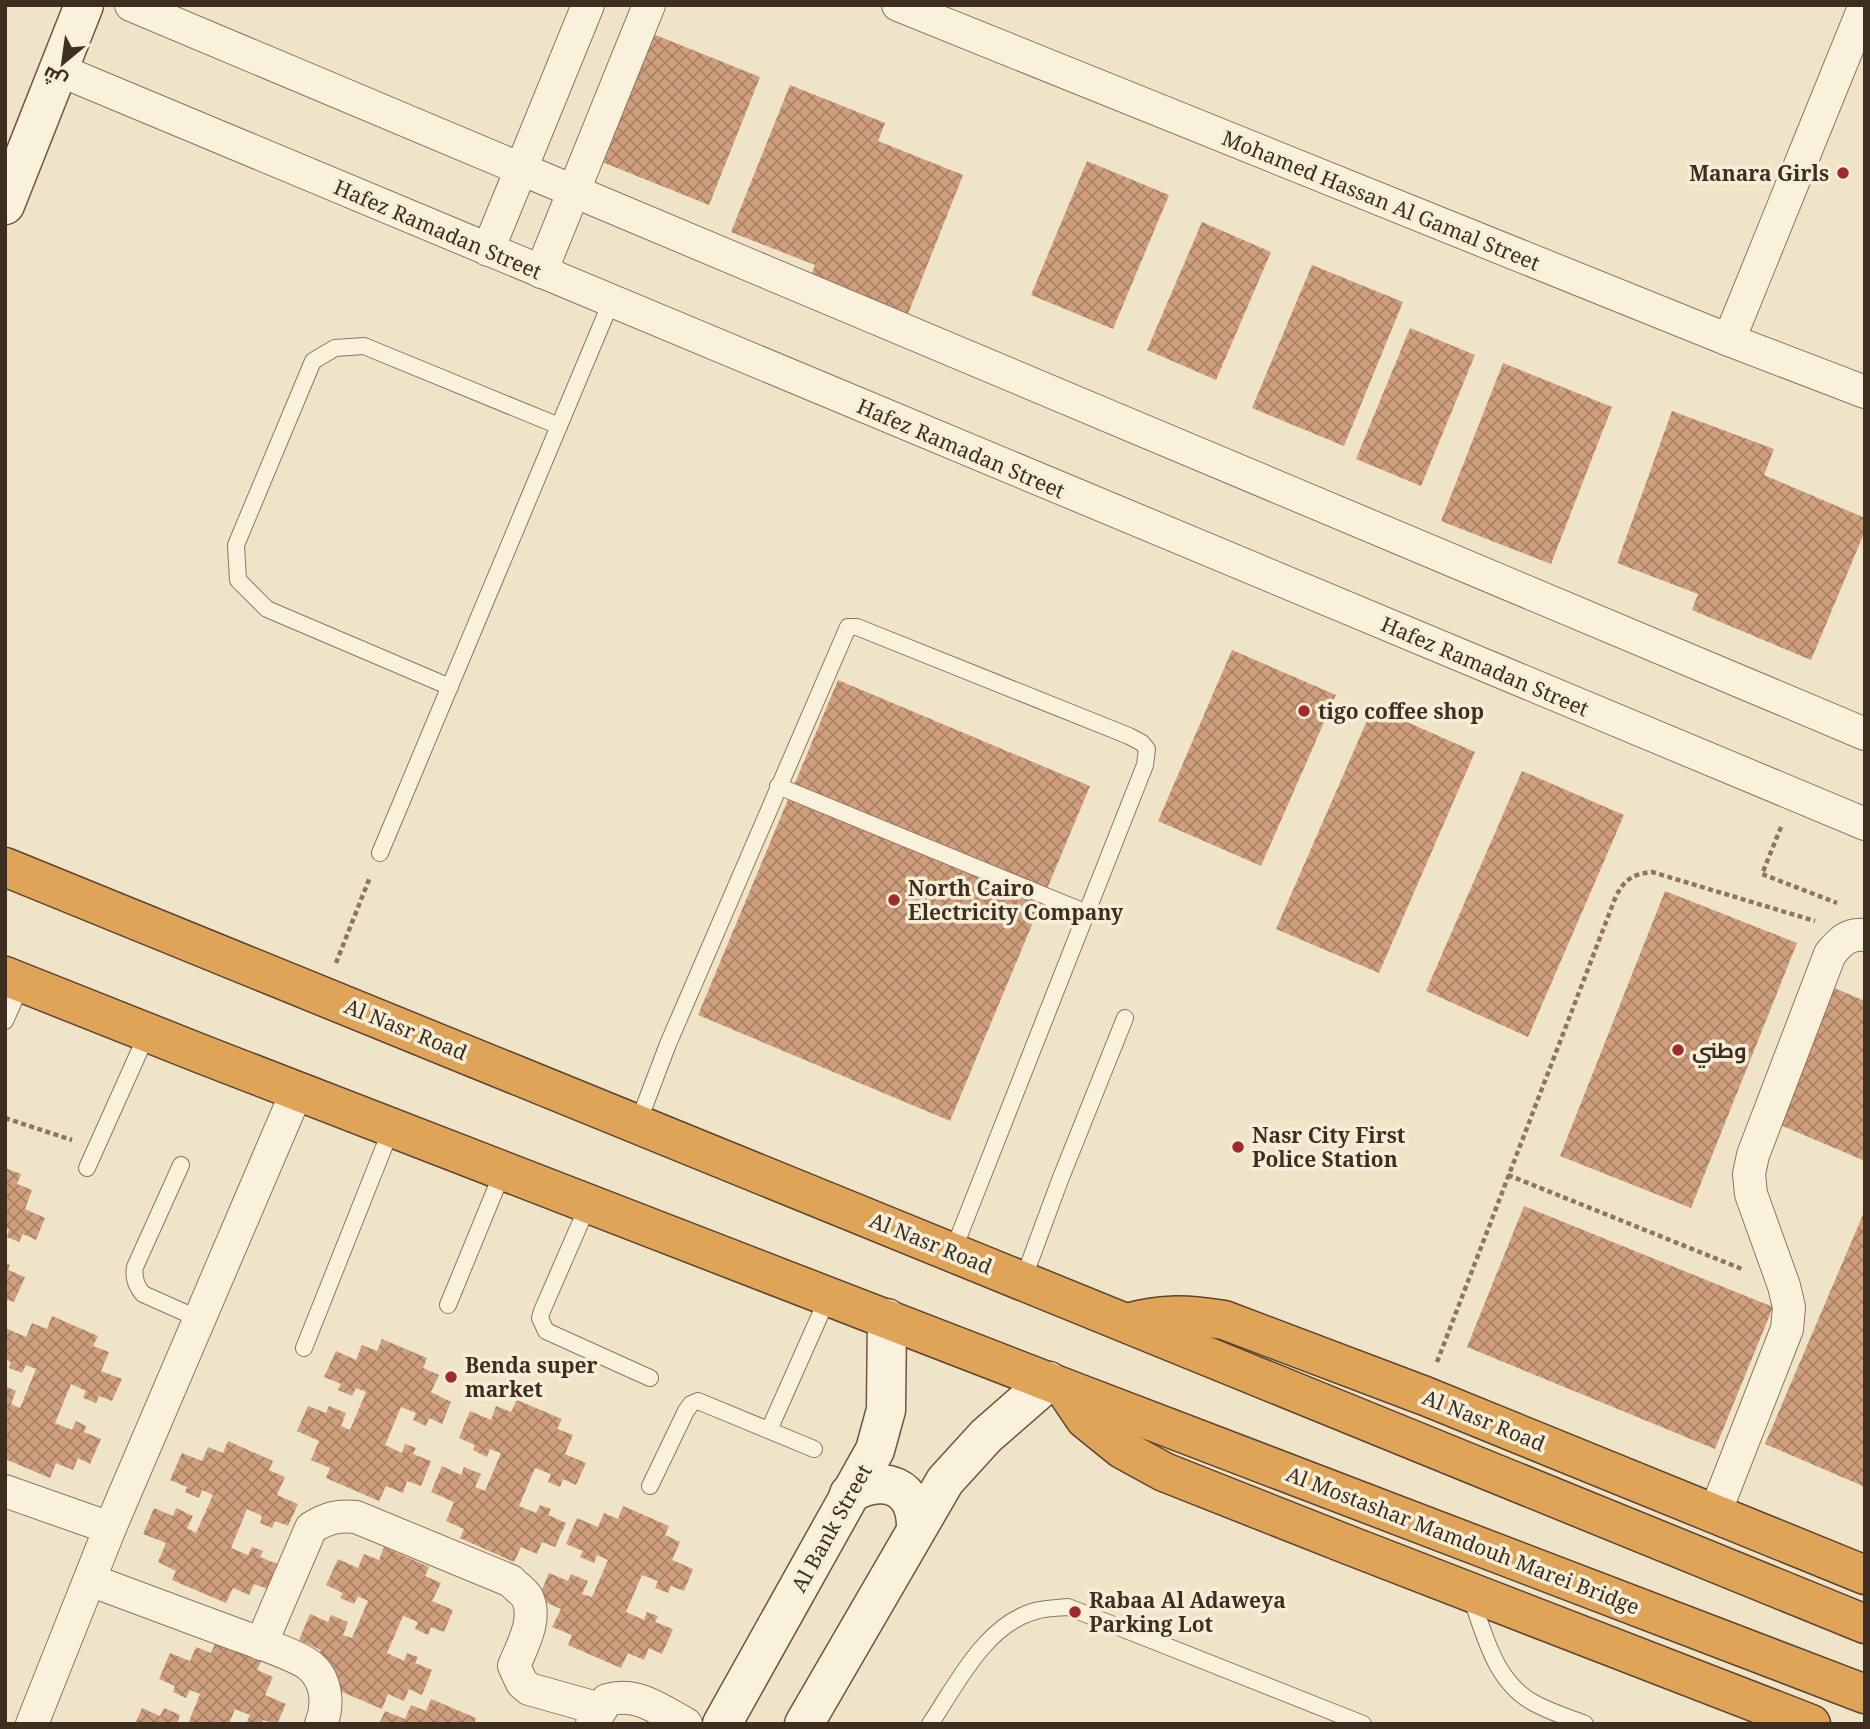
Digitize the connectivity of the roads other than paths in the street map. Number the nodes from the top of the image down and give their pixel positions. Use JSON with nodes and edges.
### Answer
{"nodes":[{"id":1,"x":84,"y":5,"type":"edge"},
{"id":2,"x":131,"y":5,"type":"edge"},
{"id":3,"x":588,"y":5,"type":"edge"},
{"id":4,"x":649,"y":5,"type":"edge"},
{"id":5,"x":898,"y":5,"type":"edge"},
{"id":6,"x":1865,"y":5,"type":"edge"},
{"id":7,"x":58,"y":70,"type":"junction"},
{"id":8,"x":522,"y":170,"type":"junction"},
{"id":9,"x":573,"y":192,"type":"junction"},
{"id":10,"x":5,"y":205,"type":"edge"},
{"id":11,"x":488,"y":250,"type":"junction"},
{"id":12,"x":541,"y":272,"type":"junction"},
{"id":13,"x":611,"y":302,"type":"junction"},
{"id":14,"x":1729,"y":340,"type":"junction"},
{"id":15,"x":1865,"y":392,"type":"edge"},
{"id":16,"x":559,"y":426,"type":"junction"},
{"id":17,"x":450,"y":687,"type":"junction"},
{"id":18,"x":1865,"y":734,"type":"edge"},
{"id":19,"x":778,"y":786,"type":"junction"},
{"id":20,"x":1865,"y":824,"type":"edge"},
{"id":21,"x":380,"y":853,"type":"road end"},
{"id":22,"x":5,"y":867,"type":"edge"},
{"id":23,"x":1087,"y":913,"type":"junction"},
{"id":24,"x":1861,"y":934,"type":"edge"},
{"id":25,"x":14,"y":979,"type":"edge"},
{"id":26,"x":1125,"y":1018,"type":"dead end"},
{"id":27,"x":5,"y":1021,"type":"edge"},
{"id":28,"x":148,"y":1032,"type":"junction"},
{"id":29,"x":297,"y":1091,"type":"junction"},
{"id":30,"x":638,"y":1124,"type":"junction"},
{"id":31,"x":392,"y":1127,"type":"junction"},
{"id":32,"x":181,"y":1165,"type":"dead end"},
{"id":33,"x":87,"y":1168,"type":"dead end"},
{"id":34,"x":504,"y":1171,"type":"junction"},
{"id":35,"x":589,"y":1203,"type":"junction"},
{"id":36,"x":953,"y":1251,"type":"junction"},
{"id":37,"x":1023,"y":1280,"type":"junction"},
{"id":38,"x":828,"y":1295,"type":"junction"},
{"id":39,"x":448,"y":1305,"type":"dead end"},
{"id":40,"x":887,"y":1318,"type":"junction"},
{"id":41,"x":199,"y":1320,"type":"junction"},
{"id":42,"x":1127,"y":1323,"type":"junction"},
{"id":43,"x":304,"y":1348,"type":"dead end"},
{"id":44,"x":650,"y":1378,"type":"dead end"},
{"id":45,"x":1056,"y":1384,"type":"junction"},
{"id":46,"x":769,"y":1430,"type":"junction"},
{"id":47,"x":814,"y":1449,"type":"dead end"},
{"id":48,"x":650,"y":1486,"type":"dead end"},
{"id":49,"x":5,"y":1491,"type":"edge"},
{"id":50,"x":849,"y":1494,"type":"junction"},
{"id":51,"x":1715,"y":1513,"type":"junction"},
{"id":52,"x":110,"y":1528,"type":"junction"},
{"id":53,"x":916,"y":1529,"type":"junction"},
{"id":54,"x":1865,"y":1575,"type":"edge"},
{"id":55,"x":90,"y":1580,"type":"junction"},
{"id":56,"x":1468,"y":1592,"type":"junction"},
{"id":57,"x":1865,"y":1624,"type":"edge"},
{"id":58,"x":261,"y":1644,"type":"junction"},
{"id":59,"x":1865,"y":1694,"type":"edge"},
{"id":60,"x":596,"y":1716,"type":"edge"},
{"id":61,"x":33,"y":1724,"type":"edge"},
{"id":62,"x":321,"y":1724,"type":"edge"},
{"id":63,"x":686,"y":1724,"type":"edge"},
{"id":64,"x":722,"y":1724,"type":"edge"},
{"id":65,"x":804,"y":1724,"type":"edge"},
{"id":66,"x":930,"y":1724,"type":"edge"},
{"id":67,"x":1363,"y":1724,"type":"edge"},
{"id":68,"x":1585,"y":1724,"type":"edge"},
{"id":69,"x":1811,"y":1724,"type":"edge"}],
"edges":[{"from":1,"to":7,"type":"street"},
{"from":2,"to":8,"type":"street"},
{"from":3,"to":8,"type":"street"},
{"from":4,"to":9,"type":"street"},
{"from":5,"to":14,"type":"street","name":"Mohamed Hassan Al Gamal Street"},
{"from":6,"to":14,"type":"street"},
{"from":7,"to":10,"type":"street"},
{"from":7,"to":11,"type":"street","name":"Hafez Ramadan Street"},
{"from":8,"to":9,"type":"street"},
{"from":8,"to":11,"type":"street"},
{"from":9,"to":12,"type":"street"},
{"from":9,"to":18,"type":"street"},
{"from":11,"to":12,"type":"street","name":"Hafez Ramadan Street"},
{"from":12,"to":13,"type":"street","name":"Hafez Ramadan Street"},
{"from":13,"to":16,"type":"lane"},
{"from":13,"to":20,"type":"street","name":"Hafez Ramadan Street"},
{"from":14,"to":15,"type":"street","name":"Mohamed Hassan Al Gamal Street"},
{"from":16,"to":17,"type":"lane"},
{"from":16,"to":17,"type":"lane"},
{"from":17,"to":21,"type":"lane"},
{"from":19,"to":23,"type":"lane"},
{"from":19,"to":23,"type":"lane"},
{"from":19,"to":30,"type":"lane"},
{"from":22,"to":30,"type":"highway","name":"Al Nasr Road"},
{"from":23,"to":36,"type":"lane"},
{"from":24,"to":51,"type":"street"},
{"from":25,"to":27,"type":"lane"},
{"from":25,"to":28,"type":"highway"},
{"from":26,"to":37,"type":"lane"},
{"from":28,"to":29,"type":"highway"},
{"from":28,"to":33,"type":"lane"},
{"from":29,"to":31,"type":"highway"},
{"from":29,"to":41,"type":"street"},
{"from":30,"to":36,"type":"highway","name":"Al Nasr Road"},
{"from":31,"to":34,"type":"highway"},
{"from":31,"to":43,"type":"lane"},
{"from":32,"to":41,"type":"lane"},
{"from":34,"to":35,"type":"highway"},
{"from":34,"to":39,"type":"lane"},
{"from":35,"to":38,"type":"highway"},
{"from":35,"to":44,"type":"lane"},
{"from":36,"to":37,"type":"highway","name":"Al Nasr Road"},
{"from":37,"to":42,"type":"highway","name":"Al Nasr Road"},
{"from":38,"to":40,"type":"highway"},
{"from":38,"to":46,"type":"lane"},
{"from":40,"to":45,"type":"highway"},
{"from":40,"to":50,"type":"street","name":"Al Bank Street"},
{"from":41,"to":52,"type":"street"},
{"from":42,"to":51,"type":"highway","name":"Al Nasr Road"},
{"from":42,"to":57,"type":"highway"},
{"from":45,"to":53,"type":"street"},
{"from":45,"to":56,"type":"highway"},
{"from":45,"to":59,"type":"highway","name":"Al Mostashar Mamdouh Marei Bridge"},
{"from":46,"to":47,"type":"lane"},
{"from":46,"to":48,"type":"lane"},
{"from":49,"to":52,"type":"street"},
{"from":50,"to":53,"type":"street"},
{"from":50,"to":64,"type":"street","name":"Al Bank Street"},
{"from":51,"to":54,"type":"highway","name":"Al Nasr Road"},
{"from":52,"to":55,"type":"street"},
{"from":53,"to":65,"type":"street"},
{"from":55,"to":58,"type":"street"},
{"from":55,"to":61,"type":"street"},
{"from":56,"to":68,"type":"lane"},
{"from":56,"to":69,"type":"highway"},
{"from":58,"to":60,"type":"street"},
{"from":58,"to":62,"type":"street"},
{"from":60,"to":63,"type":"street"},
{"from":66,"to":67,"type":"lane"}]}
